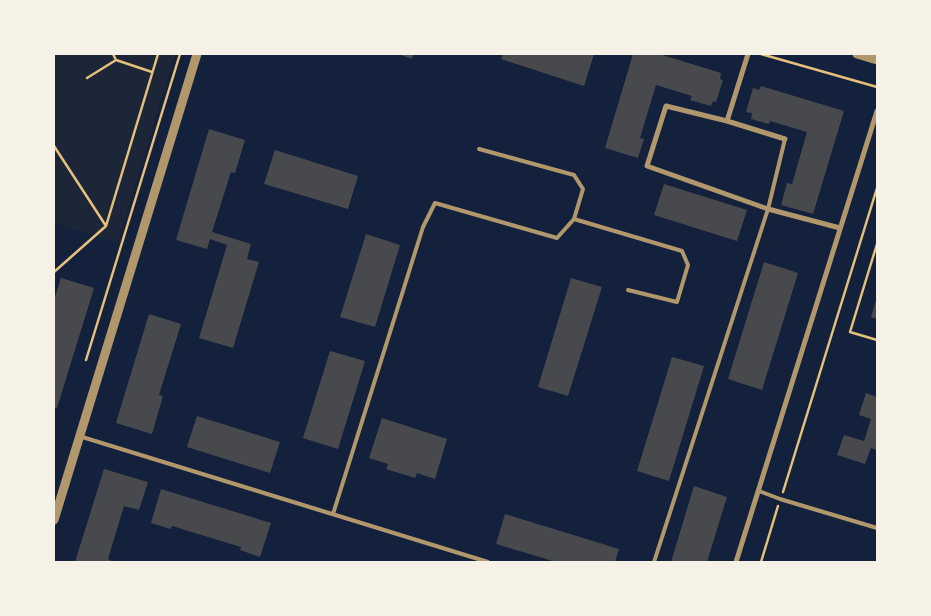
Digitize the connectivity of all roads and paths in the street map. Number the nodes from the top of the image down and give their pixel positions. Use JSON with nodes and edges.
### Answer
{"nodes":[{"id":1,"x":113,"y":54,"type":"edge"},
{"id":2,"x":158,"y":54,"type":"edge"},
{"id":3,"x":180,"y":54,"type":"edge"},
{"id":4,"x":197,"y":54,"type":"edge"},
{"id":5,"x":748,"y":54,"type":"edge"},
{"id":6,"x":761,"y":54,"type":"edge"},
{"id":7,"x":857,"y":54,"type":"edge"},
{"id":8,"x":116,"y":60,"type":"junction"},
{"id":9,"x":877,"y":60,"type":"edge"},
{"id":10,"x":152,"y":72,"type":"junction"},
{"id":11,"x":87,"y":78,"type":"dead end"},
{"id":12,"x":877,"y":86,"type":"edge"},
{"id":13,"x":877,"y":111,"type":"edge"},
{"id":14,"x":727,"y":121,"type":"junction"},
{"id":15,"x":785,"y":139,"type":"joint"},
{"id":16,"x":54,"y":146,"type":"edge"},
{"id":17,"x":480,"y":149,"type":"dead end"},
{"id":18,"x":877,"y":188,"type":"edge"},
{"id":19,"x":768,"y":208,"type":"junction"},
{"id":20,"x":574,"y":219,"type":"junction"},
{"id":21,"x":106,"y":226,"type":"junction"},
{"id":22,"x":840,"y":228,"type":"junction"},
{"id":23,"x":877,"y":244,"type":"edge"},
{"id":24,"x":54,"y":272,"type":"edge"},
{"id":25,"x":628,"y":290,"type":"dead end"},
{"id":26,"x":877,"y":340,"type":"edge"},
{"id":27,"x":86,"y":360,"type":"dead end"},
{"id":28,"x":80,"y":436,"type":"junction"},
{"id":29,"x":759,"y":490,"type":"junction"},
{"id":30,"x":780,"y":499,"type":"junction"},
{"id":31,"x":333,"y":514,"type":"junction"},
{"id":32,"x":54,"y":520,"type":"edge"},
{"id":33,"x":877,"y":528,"type":"edge"},
{"id":34,"x":488,"y":562,"type":"edge"},
{"id":35,"x":654,"y":562,"type":"edge"},
{"id":36,"x":736,"y":562,"type":"edge"},
{"id":37,"x":761,"y":562,"type":"edge"}],
"edges":[{"from":1,"to":8,"type":"path"},
{"from":2,"to":10,"type":"path"},
{"from":3,"to":27,"type":"path"},
{"from":4,"to":28,"type":"street"},
{"from":5,"to":14,"type":"street"},
{"from":6,"to":12,"type":"path"},
{"from":7,"to":9,"type":"street"},
{"from":8,"to":10,"type":"path"},
{"from":8,"to":11,"type":"path"},
{"from":10,"to":21,"type":"path"},
{"from":13,"to":22,"type":"street"},
{"from":14,"to":15,"type":"street"},
{"from":14,"to":19,"type":"street"},
{"from":15,"to":19,"type":"lane"},
{"from":16,"to":21,"type":"path"},
{"from":17,"to":20,"type":"lane"},
{"from":18,"to":30,"type":"path"},
{"from":19,"to":22,"type":"street"},
{"from":19,"to":35,"type":"lane"},
{"from":20,"to":25,"type":"lane"},
{"from":20,"to":31,"type":"lane"},
{"from":21,"to":24,"type":"path"},
{"from":22,"to":29,"type":"street"},
{"from":23,"to":26,"type":"path"},
{"from":28,"to":31,"type":"lane"},
{"from":28,"to":32,"type":"street"},
{"from":29,"to":30,"type":"lane"},
{"from":29,"to":36,"type":"street"},
{"from":30,"to":33,"type":"lane"},
{"from":30,"to":37,"type":"path"},
{"from":31,"to":34,"type":"lane"}]}
